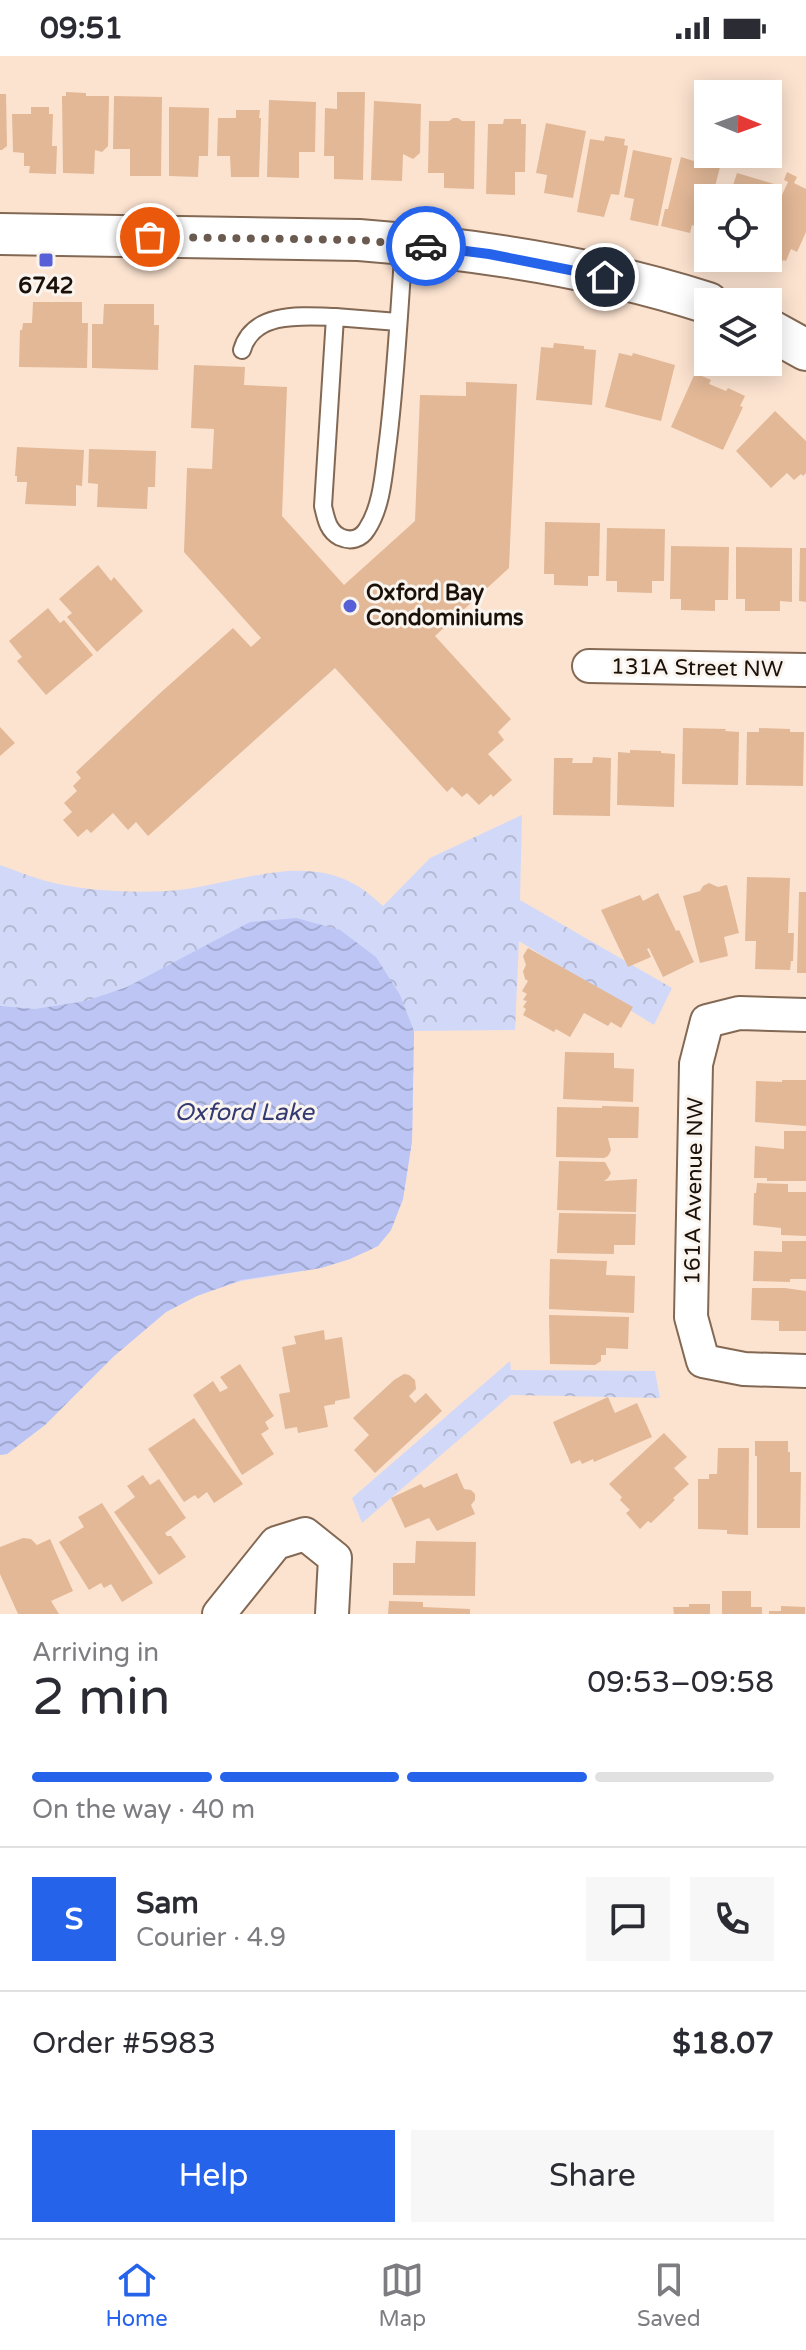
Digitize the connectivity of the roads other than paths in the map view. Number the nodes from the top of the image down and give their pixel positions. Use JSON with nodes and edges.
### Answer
{"nodes":[{"id":1,"x":0,"y":234,"type":"edge"},
{"id":2,"x":404,"y":243,"type":"junction"},
{"id":3,"x":694,"y":299,"type":"edge"},
{"id":4,"x":335,"y":317,"type":"junction"},
{"id":5,"x":398,"y":322,"type":"junction"},
{"id":6,"x":782,"y":337,"type":"edge"},
{"id":7,"x":242,"y":350,"type":"dead end"},
{"id":8,"x":806,"y":350,"type":"edge"},
{"id":9,"x":589,"y":666,"type":"dead end"},
{"id":10,"x":806,"y":670,"type":"edge"},
{"id":11,"x":806,"y":1015,"type":"edge"},
{"id":12,"x":806,"y":1371,"type":"edge"},
{"id":13,"x":219,"y":1614,"type":"edge"},
{"id":14,"x":332,"y":1614,"type":"edge"}],
"edges":[{"from":1,"to":2,"type":"street"},
{"from":2,"to":3,"type":"street"},
{"from":2,"to":5,"type":"lane"},
{"from":4,"to":5,"type":"lane"},
{"from":4,"to":5,"type":"lane"},
{"from":4,"to":7,"type":"lane"},
{"from":6,"to":8,"type":"street"},
{"from":9,"to":10,"type":"street","name":"131A Street NW"},
{"from":11,"to":12,"type":"street","name":"161A Avenue NW"},
{"from":13,"to":14,"type":"street"}]}
